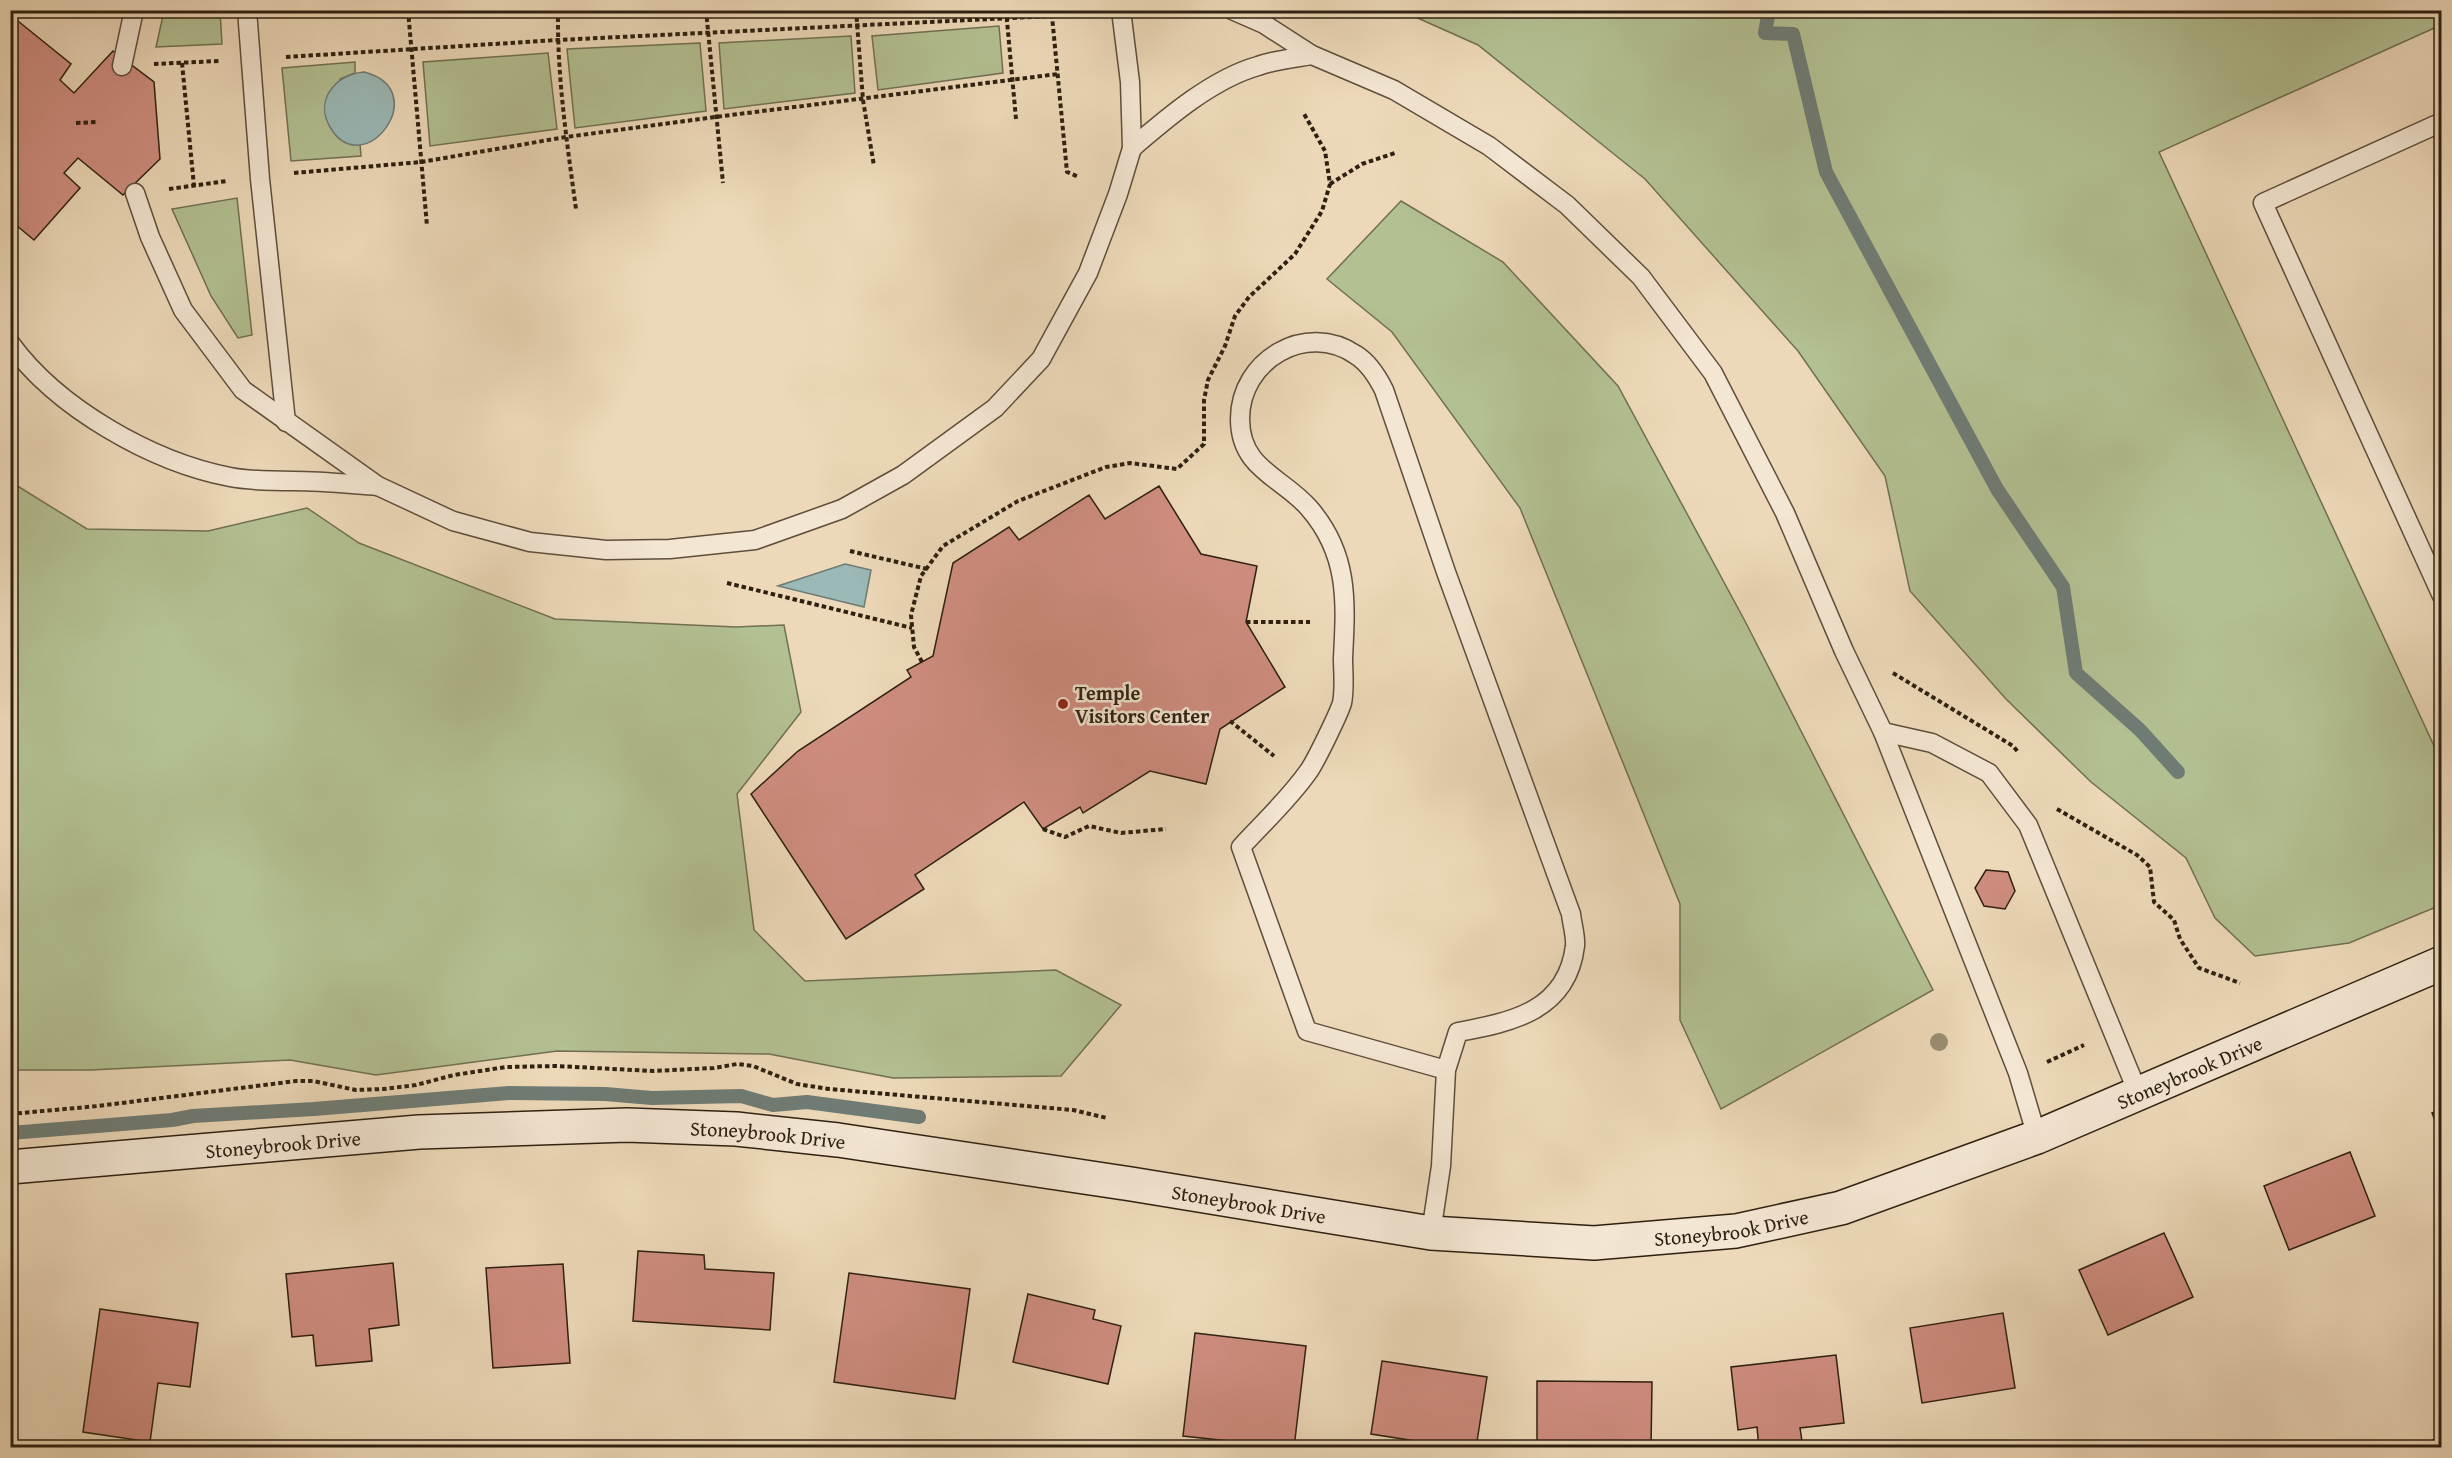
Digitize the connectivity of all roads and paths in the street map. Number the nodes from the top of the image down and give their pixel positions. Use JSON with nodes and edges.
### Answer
{"nodes":[{"id":1,"x":134,"y":10,"type":"edge"},
{"id":2,"x":247,"y":10,"type":"edge"},
{"id":3,"x":408,"y":10,"type":"edge"},
{"id":4,"x":558,"y":10,"type":"edge"},
{"id":5,"x":706,"y":10,"type":"edge"},
{"id":6,"x":856,"y":10,"type":"edge"},
{"id":7,"x":1005,"y":10,"type":"edge"},
{"id":8,"x":1121,"y":10,"type":"edge"},
{"id":9,"x":1232,"y":10,"type":"edge"},
{"id":10,"x":1005,"y":19,"type":"junction"},
{"id":11,"x":857,"y":26,"type":"junction"},
{"id":12,"x":708,"y":33,"type":"junction"},
{"id":13,"x":558,"y":40,"type":"junction"},
{"id":14,"x":411,"y":50,"type":"junction"},
{"id":15,"x":1312,"y":55,"type":"junction"},
{"id":16,"x":286,"y":57,"type":"dead end"},
{"id":17,"x":182,"y":63,"type":"dead end"},
{"id":18,"x":122,"y":66,"type":"dead end"},
{"id":19,"x":1058,"y":74,"type":"junction"},
{"id":20,"x":1011,"y":80,"type":"junction"},
{"id":21,"x":863,"y":100,"type":"junction"},
{"id":22,"x":1302,"y":112,"type":"dead end"},
{"id":23,"x":715,"y":117,"type":"junction"},
{"id":24,"x":1016,"y":119,"type":"dead end"},
{"id":25,"x":98,"y":122,"type":"dead end"},
{"id":26,"x":2442,"y":122,"type":"edge"},
{"id":27,"x":76,"y":123,"type":"dead end"},
{"id":28,"x":566,"y":137,"type":"junction"},
{"id":29,"x":1132,"y":148,"type":"junction"},
{"id":30,"x":1395,"y":153,"type":"dead end"},
{"id":31,"x":421,"y":162,"type":"junction"},
{"id":32,"x":874,"y":166,"type":"dead end"},
{"id":33,"x":294,"y":173,"type":"dead end"},
{"id":34,"x":1078,"y":177,"type":"dead end"},
{"id":35,"x":723,"y":183,"type":"dead end"},
{"id":36,"x":1330,"y":184,"type":"junction"},
{"id":37,"x":194,"y":186,"type":"dead end"},
{"id":38,"x":135,"y":193,"type":"dead end"},
{"id":39,"x":576,"y":209,"type":"dead end"},
{"id":40,"x":427,"y":226,"type":"dead end"},
{"id":41,"x":1235,"y":316,"type":"dead end"},
{"id":42,"x":10,"y":344,"type":"edge"},
{"id":43,"x":285,"y":422,"type":"junction"},
{"id":44,"x":1177,"y":469,"type":"dead end"},
{"id":45,"x":378,"y":486,"type":"junction"},
{"id":46,"x":850,"y":550,"type":"dead end"},
{"id":47,"x":927,"y":569,"type":"junction"},
{"id":48,"x":727,"y":583,"type":"dead end"},
{"id":49,"x":2442,"y":596,"type":"edge"},
{"id":50,"x":1246,"y":622,"type":"dead end"},
{"id":51,"x":1310,"y":622,"type":"dead end"},
{"id":52,"x":912,"y":628,"type":"junction"},
{"id":53,"x":922,"y":662,"type":"dead end"},
{"id":54,"x":1892,"y":673,"type":"dead end"},
{"id":55,"x":1230,"y":721,"type":"dead end"},
{"id":56,"x":1883,"y":732,"type":"junction"},
{"id":57,"x":2020,"y":755,"type":"dead end"},
{"id":58,"x":1274,"y":756,"type":"dead end"},
{"id":59,"x":2050,"y":805,"type":"dead end"},
{"id":60,"x":1043,"y":829,"type":"dead end"},
{"id":61,"x":1166,"y":829,"type":"dead end"},
{"id":62,"x":2442,"y":963,"type":"edge"},
{"id":63,"x":2240,"y":983,"type":"dead end"},
{"id":64,"x":2090,"y":1043,"type":"dead end"},
{"id":65,"x":2043,"y":1063,"type":"dead end"},
{"id":66,"x":1446,"y":1070,"type":"junction"},
{"id":67,"x":2138,"y":1093,"type":"junction"},
{"id":68,"x":2037,"y":1137,"type":"junction"},
{"id":69,"x":10,"y":1167,"type":"edge"},
{"id":70,"x":1431,"y":1233,"type":"junction"}],
"edges":[{"from":1,"to":18,"type":"lane"},
{"from":2,"to":43,"type":"lane"},
{"from":3,"to":14,"type":"path"},
{"from":4,"to":13,"type":"path"},
{"from":5,"to":12,"type":"path"},
{"from":6,"to":11,"type":"path"},
{"from":7,"to":10,"type":"path"},
{"from":8,"to":29,"type":"lane"},
{"from":9,"to":15,"type":"lane"},
{"from":10,"to":11,"type":"path"},
{"from":10,"to":19,"type":"path"},
{"from":10,"to":20,"type":"path"},
{"from":11,"to":12,"type":"path"},
{"from":11,"to":21,"type":"path"},
{"from":12,"to":13,"type":"path"},
{"from":12,"to":23,"type":"path"},
{"from":13,"to":14,"type":"path"},
{"from":13,"to":28,"type":"path"},
{"from":14,"to":16,"type":"path"},
{"from":14,"to":31,"type":"path"},
{"from":15,"to":29,"type":"lane"},
{"from":15,"to":56,"type":"lane"},
{"from":17,"to":37,"type":"path"},
{"from":19,"to":20,"type":"path"},
{"from":19,"to":34,"type":"path"},
{"from":20,"to":21,"type":"path"},
{"from":20,"to":24,"type":"path"},
{"from":21,"to":23,"type":"path"},
{"from":21,"to":32,"type":"path"},
{"from":22,"to":36,"type":"path"},
{"from":23,"to":28,"type":"path"},
{"from":23,"to":35,"type":"path"},
{"from":25,"to":27,"type":"path"},
{"from":26,"to":49,"type":"lane"},
{"from":28,"to":31,"type":"path"},
{"from":28,"to":39,"type":"path"},
{"from":29,"to":45,"type":"lane"},
{"from":30,"to":36,"type":"path"},
{"from":31,"to":33,"type":"path"},
{"from":31,"to":40,"type":"path"},
{"from":36,"to":41,"type":"path"},
{"from":38,"to":43,"type":"lane"},
{"from":42,"to":45,"type":"lane"},
{"from":43,"to":45,"type":"lane"},
{"from":44,"to":47,"type":"path"},
{"from":46,"to":47,"type":"path"},
{"from":47,"to":52,"type":"path"},
{"from":48,"to":52,"type":"path"},
{"from":50,"to":51,"type":"path"},
{"from":52,"to":53,"type":"path"},
{"from":54,"to":57,"type":"path"},
{"from":55,"to":58,"type":"path"},
{"from":56,"to":67,"type":"lane"},
{"from":56,"to":68,"type":"lane"},
{"from":59,"to":63,"type":"path"},
{"from":60,"to":61,"type":"path"},
{"from":62,"to":67,"type":"street","name":"Stoneybrook Drive"},
{"from":64,"to":65,"type":"path"},
{"from":66,"to":66,"type":"lane"},
{"from":66,"to":70,"type":"lane"},
{"from":67,"to":68,"type":"street","name":"Stoneybrook Drive"},
{"from":68,"to":70,"type":"street","name":"Stoneybrook Drive"},
{"from":69,"to":70,"type":"street","name":"Stoneybrook Drive"}]}
